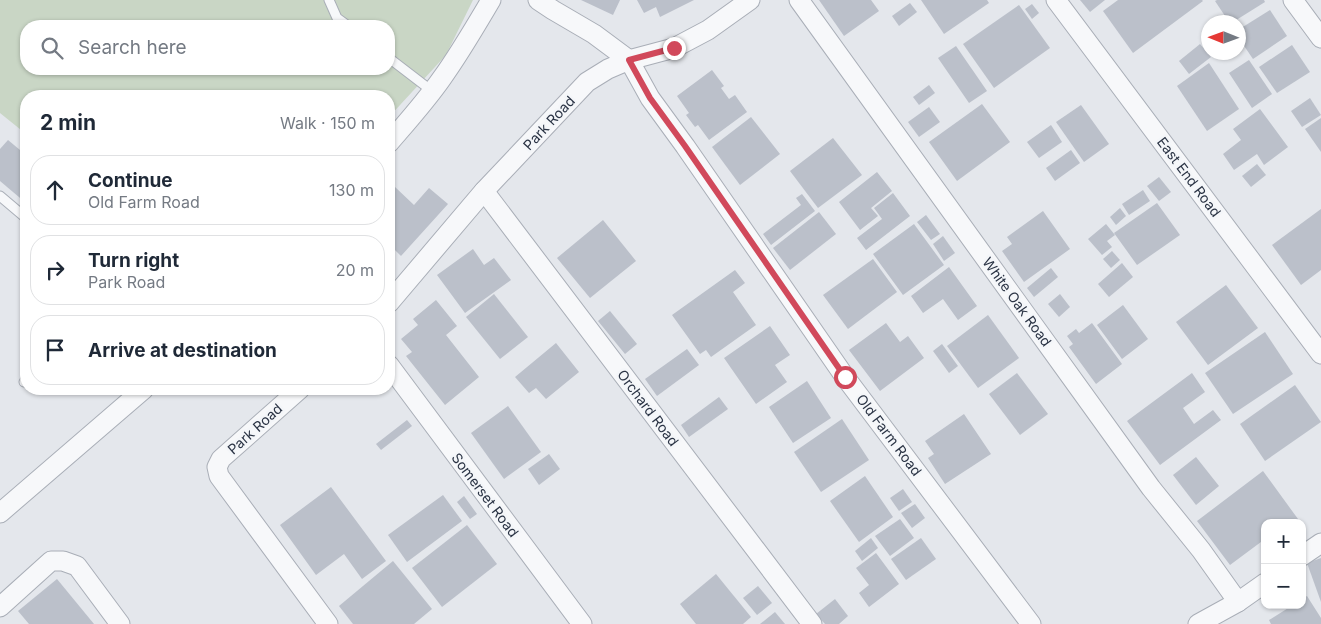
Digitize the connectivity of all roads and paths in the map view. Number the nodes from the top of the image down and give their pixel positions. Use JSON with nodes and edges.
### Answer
{"nodes":[{"id":1,"x":329,"y":0,"type":"edge"},
{"id":2,"x":491,"y":0,"type":"edge"},
{"id":3,"x":538,"y":0,"type":"edge"},
{"id":4,"x":750,"y":0,"type":"edge"},
{"id":5,"x":799,"y":0,"type":"edge"},
{"id":6,"x":1056,"y":0,"type":"edge"},
{"id":7,"x":1293,"y":0,"type":"edge"},
{"id":8,"x":340,"y":20,"type":"edge"},
{"id":9,"x":1321,"y":38,"type":"edge"},
{"id":10,"x":629,"y":60,"type":"junction"},
{"id":11,"x":395,"y":63,"type":"edge"},
{"id":12,"x":432,"y":92,"type":"junction"},
{"id":13,"x":395,"y":136,"type":"edge"},
{"id":14,"x":484,"y":191,"type":"junction"},
{"id":15,"x":0,"y":196,"type":"edge"},
{"id":16,"x":20,"y":213,"type":"edge"},
{"id":17,"x":395,"y":296,"type":"edge"},
{"id":18,"x":1321,"y":354,"type":"edge"},
{"id":19,"x":395,"y":373,"type":"edge"},
{"id":20,"x":137,"y":395,"type":"edge"},
{"id":21,"x":293,"y":395,"type":"edge"},
{"id":22,"x":0,"y":513,"type":"edge"},
{"id":23,"x":1321,"y":543,"type":"edge"},
{"id":24,"x":1306,"y":553,"type":"edge"},
{"id":25,"x":1261,"y":586,"type":"edge"},
{"id":26,"x":1238,"y":602,"type":"junction"},
{"id":27,"x":0,"y":607,"type":"edge"},
{"id":28,"x":120,"y":624,"type":"edge"},
{"id":29,"x":328,"y":624,"type":"edge"},
{"id":30,"x":582,"y":624,"type":"edge"},
{"id":31,"x":812,"y":624,"type":"edge"},
{"id":32,"x":1031,"y":624,"type":"edge"},
{"id":33,"x":1198,"y":624,"type":"edge"}],
"edges":[{"from":1,"to":8,"type":"lane"},
{"from":2,"to":12,"type":"street"},
{"from":3,"to":10,"type":"street","name":"Old Farm Road"},
{"from":4,"to":10,"type":"street","name":"Park Road"},
{"from":5,"to":26,"type":"street","name":"White Oak Road"},
{"from":6,"to":18,"type":"street","name":"East End Road"},
{"from":7,"to":9,"type":"street"},
{"from":10,"to":14,"type":"street","name":"Park Road"},
{"from":10,"to":32,"type":"street","name":"Old Farm Road"},
{"from":11,"to":12,"type":"lane"},
{"from":12,"to":13,"type":"street"},
{"from":14,"to":17,"type":"street","name":"Park Road"},
{"from":14,"to":31,"type":"street","name":"Orchard Road"},
{"from":15,"to":16,"type":"lane"},
{"from":19,"to":30,"type":"street","name":"Somerset Road"},
{"from":20,"to":22,"type":"street"},
{"from":21,"to":29,"type":"street","name":"Park Road"},
{"from":23,"to":24,"type":"street"},
{"from":25,"to":26,"type":"street"},
{"from":26,"to":33,"type":"street"},
{"from":27,"to":28,"type":"street"}]}
